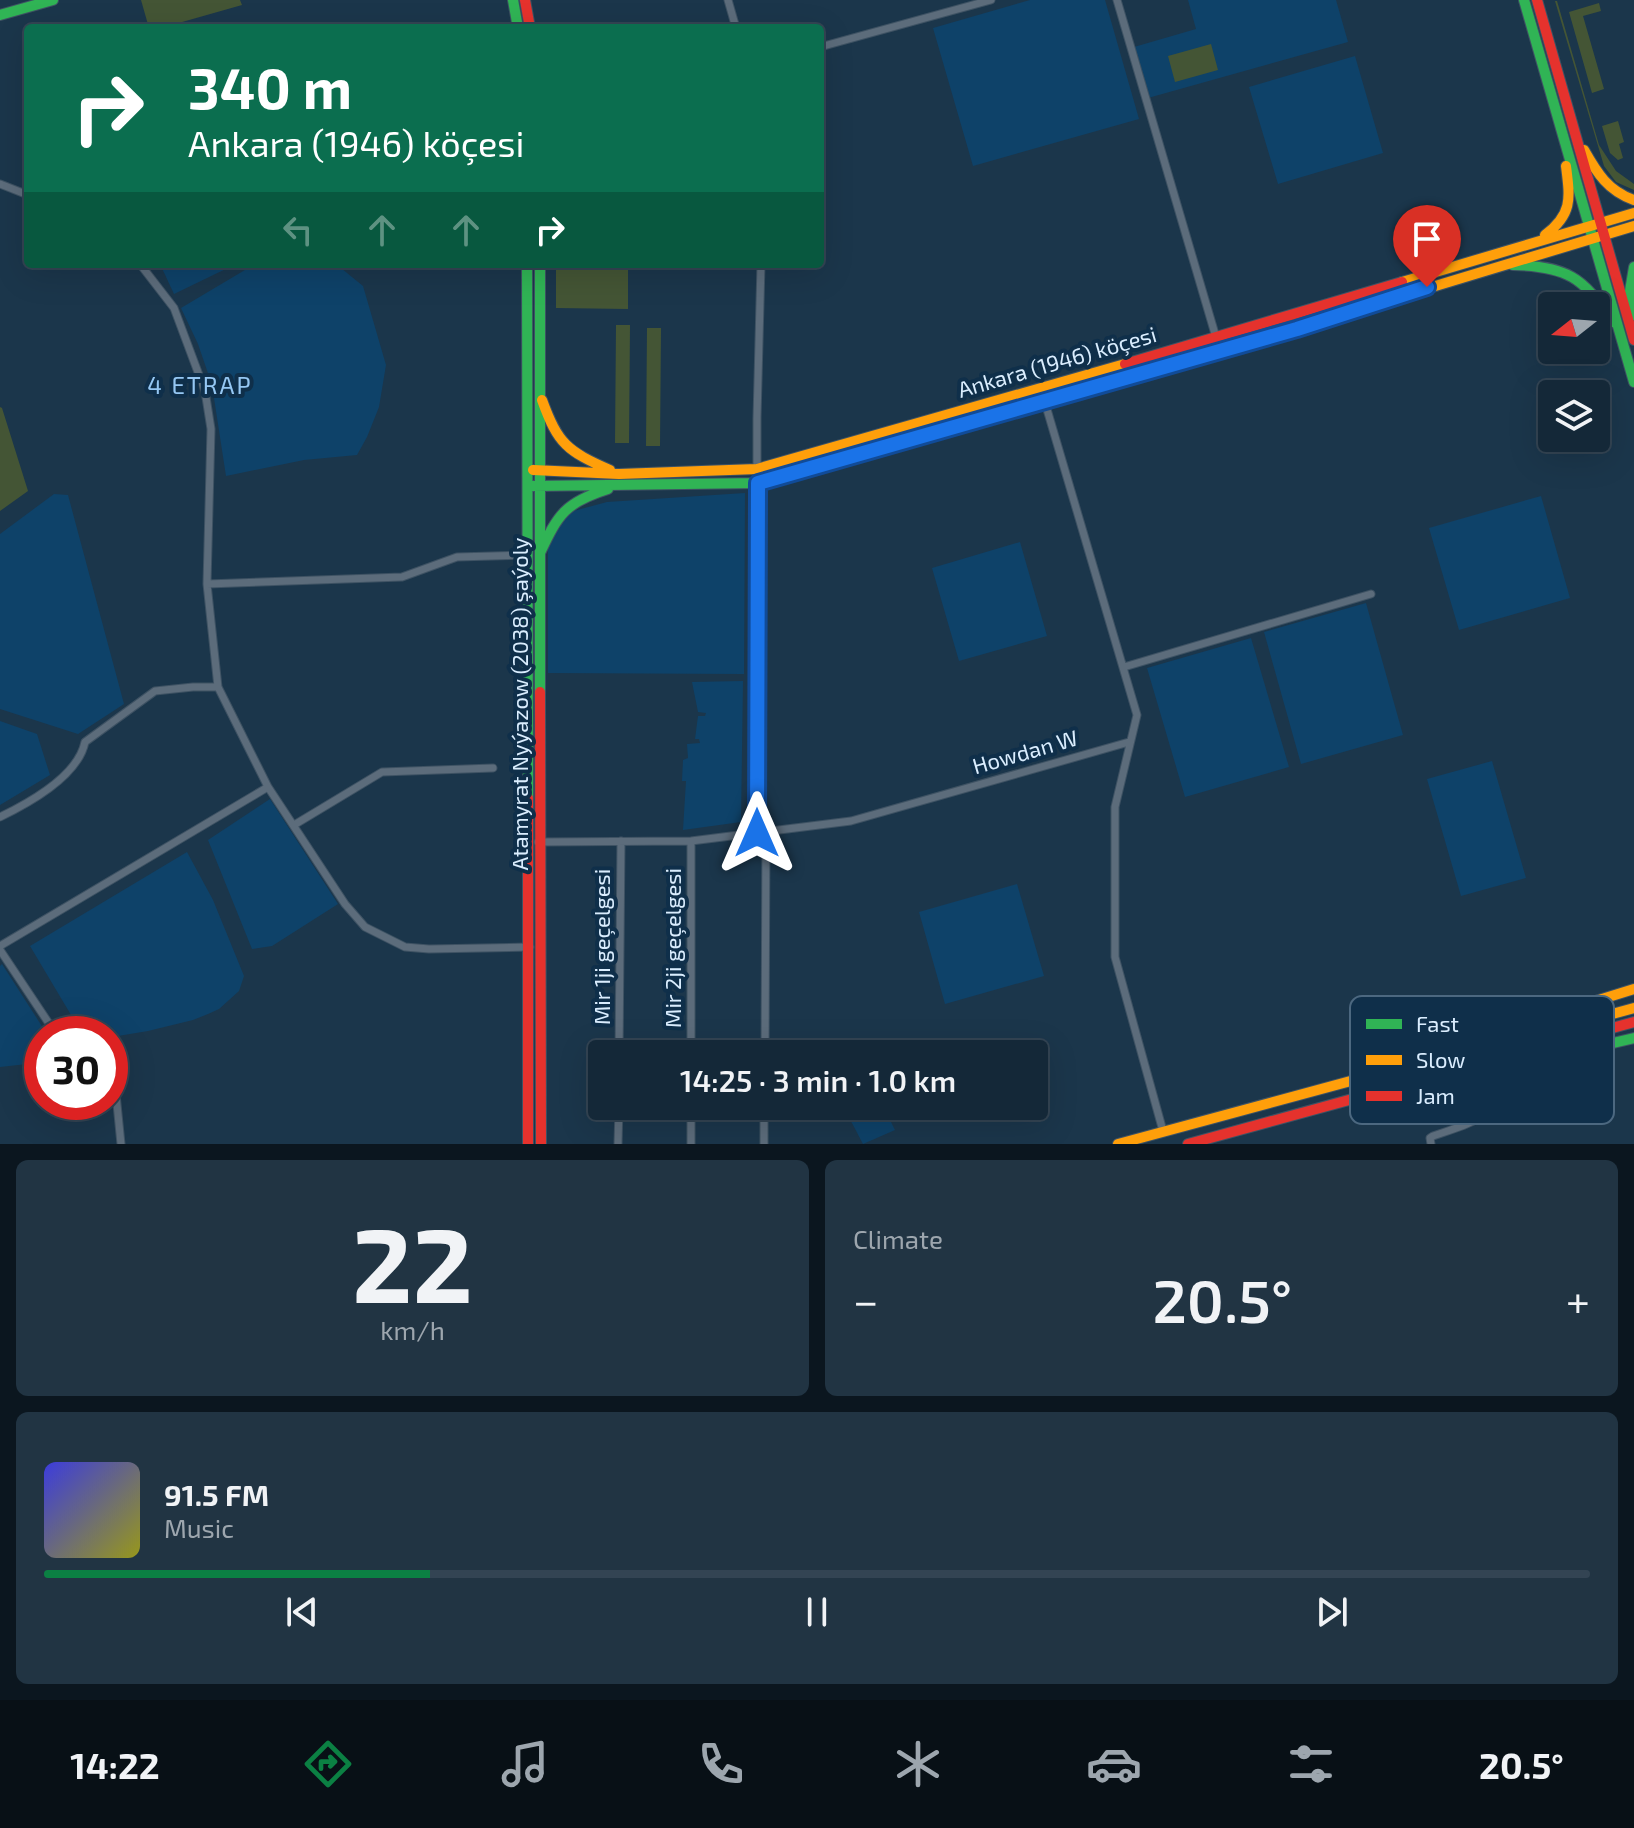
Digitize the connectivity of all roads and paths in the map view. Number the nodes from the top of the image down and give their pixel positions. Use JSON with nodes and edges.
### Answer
{"nodes":[{"id":1,"x":53,"y":0,"type":"edge"},
{"id":2,"x":513,"y":0,"type":"edge"},
{"id":3,"x":525,"y":0,"type":"edge"},
{"id":4,"x":728,"y":0,"type":"edge"},
{"id":5,"x":991,"y":0,"type":"edge"},
{"id":6,"x":1117,"y":0,"type":"edge"},
{"id":7,"x":1524,"y":0,"type":"edge"},
{"id":8,"x":1537,"y":0,"type":"edge"},
{"id":9,"x":0,"y":15,"type":"edge"},
{"id":10,"x":517,"y":24,"type":"edge"},
{"id":11,"x":529,"y":24,"type":"edge"},
{"id":12,"x":735,"y":24,"type":"edge"},
{"id":13,"x":824,"y":46,"type":"edge"},
{"id":14,"x":1575,"y":131,"type":"junction"},
{"id":15,"x":1563,"y":135,"type":"junction"},
{"id":16,"x":0,"y":184,"type":"edge"},
{"id":17,"x":24,"y":193,"type":"edge"},
{"id":18,"x":1634,"y":200,"type":"edge"},
{"id":19,"x":1634,"y":213,"type":"edge"},
{"id":20,"x":1594,"y":225,"type":"junction"},
{"id":21,"x":1634,"y":226,"type":"edge"},
{"id":22,"x":1598,"y":237,"type":"junction"},
{"id":23,"x":1533,"y":242,"type":"junction"},
{"id":24,"x":1500,"y":265,"type":"junction"},
{"id":25,"x":1634,"y":267,"type":"edge"},
{"id":26,"x":143,"y":268,"type":"edge"},
{"id":27,"x":527,"y":268,"type":"edge"},
{"id":28,"x":540,"y":268,"type":"edge"},
{"id":29,"x":761,"y":268,"type":"edge"},
{"id":30,"x":1216,"y":337,"type":"junction"},
{"id":31,"x":1629,"y":337,"type":"edge"},
{"id":32,"x":1220,"y":351,"type":"junction"},
{"id":33,"x":1634,"y":382,"type":"edge"},
{"id":34,"x":1041,"y":389,"type":"junction"},
{"id":35,"x":541,"y":396,"type":"junction"},
{"id":36,"x":1044,"y":402,"type":"junction"},
{"id":37,"x":757,"y":469,"type":"junction"},
{"id":38,"x":527,"y":470,"type":"junction"},
{"id":39,"x":540,"y":470,"type":"junction"},
{"id":40,"x":620,"y":480,"type":"junction"},
{"id":41,"x":758,"y":483,"type":"junction"},
{"id":42,"x":541,"y":486,"type":"junction"},
{"id":43,"x":527,"y":487,"type":"junction"},
{"id":44,"x":540,"y":554,"type":"junction"},
{"id":45,"x":527,"y":555,"type":"junction"},
{"id":46,"x":207,"y":584,"type":"junction"},
{"id":47,"x":1371,"y":594,"type":"dead end"},
{"id":48,"x":1124,"y":667,"type":"junction"},
{"id":49,"x":218,"y":687,"type":"junction"},
{"id":50,"x":1129,"y":742,"type":"junction"},
{"id":51,"x":493,"y":768,"type":"dead end"},
{"id":52,"x":268,"y":787,"type":"junction"},
{"id":53,"x":0,"y":817,"type":"edge"},
{"id":54,"x":294,"y":825,"type":"junction"},
{"id":55,"x":766,"y":831,"type":"junction"},
{"id":56,"x":757,"y":833,"type":"junction"},
{"id":57,"x":621,"y":841,"type":"junction"},
{"id":58,"x":691,"y":841,"type":"junction"},
{"id":59,"x":533,"y":842,"type":"junction"},
{"id":60,"x":541,"y":946,"type":"junction"},
{"id":61,"x":529,"y":947,"type":"junction"},
{"id":62,"x":0,"y":948,"type":"edge"},
{"id":63,"x":1634,"y":989,"type":"edge"},
{"id":64,"x":1612,"y":996,"type":"edge"},
{"id":65,"x":1634,"y":1008,"type":"edge"},
{"id":66,"x":1614,"y":1014,"type":"edge"},
{"id":67,"x":44,"y":1016,"type":"edge"},
{"id":68,"x":1634,"y":1022,"type":"edge"},
{"id":69,"x":1614,"y":1028,"type":"edge"},
{"id":70,"x":1634,"y":1038,"type":"edge"},
{"id":71,"x":619,"y":1040,"type":"edge"},
{"id":72,"x":691,"y":1040,"type":"edge"},
{"id":73,"x":765,"y":1040,"type":"edge"},
{"id":74,"x":1614,"y":1043,"type":"edge"},
{"id":75,"x":1350,"y":1081,"type":"edge"},
{"id":76,"x":1350,"y":1100,"type":"edge"},
{"id":77,"x":119,"y":1120,"type":"edge"},
{"id":78,"x":619,"y":1120,"type":"edge"},
{"id":79,"x":691,"y":1120,"type":"edge"},
{"id":80,"x":764,"y":1120,"type":"edge"},
{"id":81,"x":1467,"y":1124,"type":"edge"},
{"id":82,"x":1163,"y":1131,"type":"junction"},
{"id":83,"x":1431,"y":1141,"type":"edge"},
{"id":84,"x":121,"y":1144,"type":"edge"},
{"id":85,"x":528,"y":1144,"type":"edge"},
{"id":86,"x":541,"y":1144,"type":"edge"},
{"id":87,"x":618,"y":1144,"type":"edge"},
{"id":88,"x":691,"y":1144,"type":"edge"},
{"id":89,"x":764,"y":1144,"type":"edge"},
{"id":90,"x":1118,"y":1144,"type":"edge"},
{"id":91,"x":1188,"y":1144,"type":"edge"}],
"edges":[{"from":1,"to":9,"type":"main road"},
{"from":2,"to":10,"type":"main road"},
{"from":3,"to":11,"type":"main road"},
{"from":4,"to":12,"type":"street"},
{"from":5,"to":13,"type":"street"},
{"from":6,"to":30,"type":"street"},
{"from":7,"to":15,"type":"main road"},
{"from":8,"to":14,"type":"main road"},
{"from":14,"to":18,"type":"main road"},
{"from":14,"to":20,"type":"main road"},
{"from":15,"to":20,"type":"main road"},
{"from":15,"to":23,"type":"main road"},
{"from":16,"to":17,"type":"street"},
{"from":19,"to":20,"type":"main road","name":"Ankara (1946) köçesi"},
{"from":20,"to":22,"type":"main road"},
{"from":20,"to":23,"type":"main road","name":"Ankara (1946) köçesi"},
{"from":21,"to":22,"type":"main road","name":"Ankara (1946) köçesi"},
{"from":22,"to":24,"type":"main road","name":"Ankara (1946) köçesi"},
{"from":22,"to":31,"type":"main road"},
{"from":23,"to":30,"type":"main road","name":"Ankara (1946) köçesi"},
{"from":24,"to":31,"type":"main road"},
{"from":24,"to":32,"type":"main road","name":"Ankara (1946) köçesi"},
{"from":25,"to":31,"type":"main road"},
{"from":26,"to":46,"type":"street"},
{"from":27,"to":38,"type":"main road","name":"Atamyrat Nyýazow (2038) şaýoly"},
{"from":28,"to":35,"type":"main road","name":"Atamyrat Nyýazow (2038) şaýoly"},
{"from":29,"to":37,"type":"street"},
{"from":30,"to":32,"type":"street"},
{"from":30,"to":34,"type":"main road","name":"Ankara (1946) köçesi"},
{"from":31,"to":33,"type":"main road"},
{"from":32,"to":36,"type":"main road","name":"Ankara (1946) köçesi"},
{"from":34,"to":36,"type":"street"},
{"from":34,"to":37,"type":"main road","name":"Ankara (1946) köçesi"},
{"from":35,"to":39,"type":"main road","name":"Atamyrat Nyýazow (2038) şaýoly"},
{"from":35,"to":40,"type":"main road"},
{"from":36,"to":41,"type":"main road","name":"Ankara (1946) köçesi"},
{"from":36,"to":48,"type":"street"},
{"from":37,"to":40,"type":"main road","name":"Ankara (1946) köçesi"},
{"from":37,"to":41,"type":"street"},
{"from":38,"to":39,"type":"main road","name":"Ankara (1946) köçesi"},
{"from":38,"to":43,"type":"main road","name":"Atamyrat Nyýazow (2038) şaýoly"},
{"from":39,"to":40,"type":"main road","name":"Ankara (1946) köçesi"},
{"from":39,"to":42,"type":"main road","name":"Atamyrat Nyýazow (2038) şaýoly"},
{"from":40,"to":41,"type":"main road","name":"Ankara (1946) köçesi"},
{"from":40,"to":42,"type":"main road","name":"Ankara (1946) köçesi"},
{"from":40,"to":44,"type":"main road"},
{"from":41,"to":56,"type":"street"},
{"from":42,"to":43,"type":"main road","name":"Ankara (1946) köçesi"},
{"from":42,"to":44,"type":"main road","name":"Atamyrat Nyýazow (2038) şaýoly"},
{"from":43,"to":45,"type":"main road","name":"Atamyrat Nyýazow (2038) şaýoly"},
{"from":44,"to":59,"type":"main road","name":"Atamyrat Nyýazow (2038) şaýoly"},
{"from":45,"to":46,"type":"street"},
{"from":45,"to":59,"type":"main road","name":"Atamyrat Nyýazow (2038) şaýoly"},
{"from":46,"to":49,"type":"street"},
{"from":47,"to":48,"type":"street"},
{"from":48,"to":50,"type":"street"},
{"from":49,"to":52,"type":"street"},
{"from":49,"to":53,"type":"street"},
{"from":50,"to":55,"type":"street","name":"Howdan W"},
{"from":50,"to":82,"type":"street"},
{"from":51,"to":54,"type":"street"},
{"from":52,"to":54,"type":"street"},
{"from":52,"to":62,"type":"street"},
{"from":54,"to":61,"type":"street"},
{"from":55,"to":56,"type":"street","name":"Howdan W"},
{"from":55,"to":73,"type":"street"},
{"from":56,"to":58,"type":"street","name":"Howdan W"},
{"from":57,"to":58,"type":"street","name":"Howdan W"},
{"from":57,"to":59,"type":"street","name":"Howdan W"},
{"from":57,"to":71,"type":"street","name":"Mir 1ji geçelgesi"},
{"from":58,"to":72,"type":"street","name":"Mir 2ji geçelgesi"},
{"from":59,"to":60,"type":"main road","name":"Atamyrat Nyýazow (2038) şaýoly"},
{"from":59,"to":61,"type":"main road","name":"Atamyrat Nyýazow (2038) şaýoly"},
{"from":60,"to":61,"type":"street"},
{"from":60,"to":86,"type":"main road","name":"Atamyrat Nyýazow (2038) şaýoly"},
{"from":61,"to":85,"type":"main road","name":"Atamyrat Nyýazow (2038) şaýoly"},
{"from":62,"to":67,"type":"street"},
{"from":63,"to":64,"type":"main road"},
{"from":65,"to":66,"type":"main road"},
{"from":68,"to":69,"type":"main road"},
{"from":70,"to":74,"type":"main road"},
{"from":75,"to":82,"type":"main road"},
{"from":76,"to":91,"type":"main road"},
{"from":77,"to":84,"type":"street"},
{"from":78,"to":87,"type":"street"},
{"from":79,"to":88,"type":"street"},
{"from":80,"to":89,"type":"street"},
{"from":81,"to":83,"type":"street"},
{"from":82,"to":90,"type":"main road"}]}
